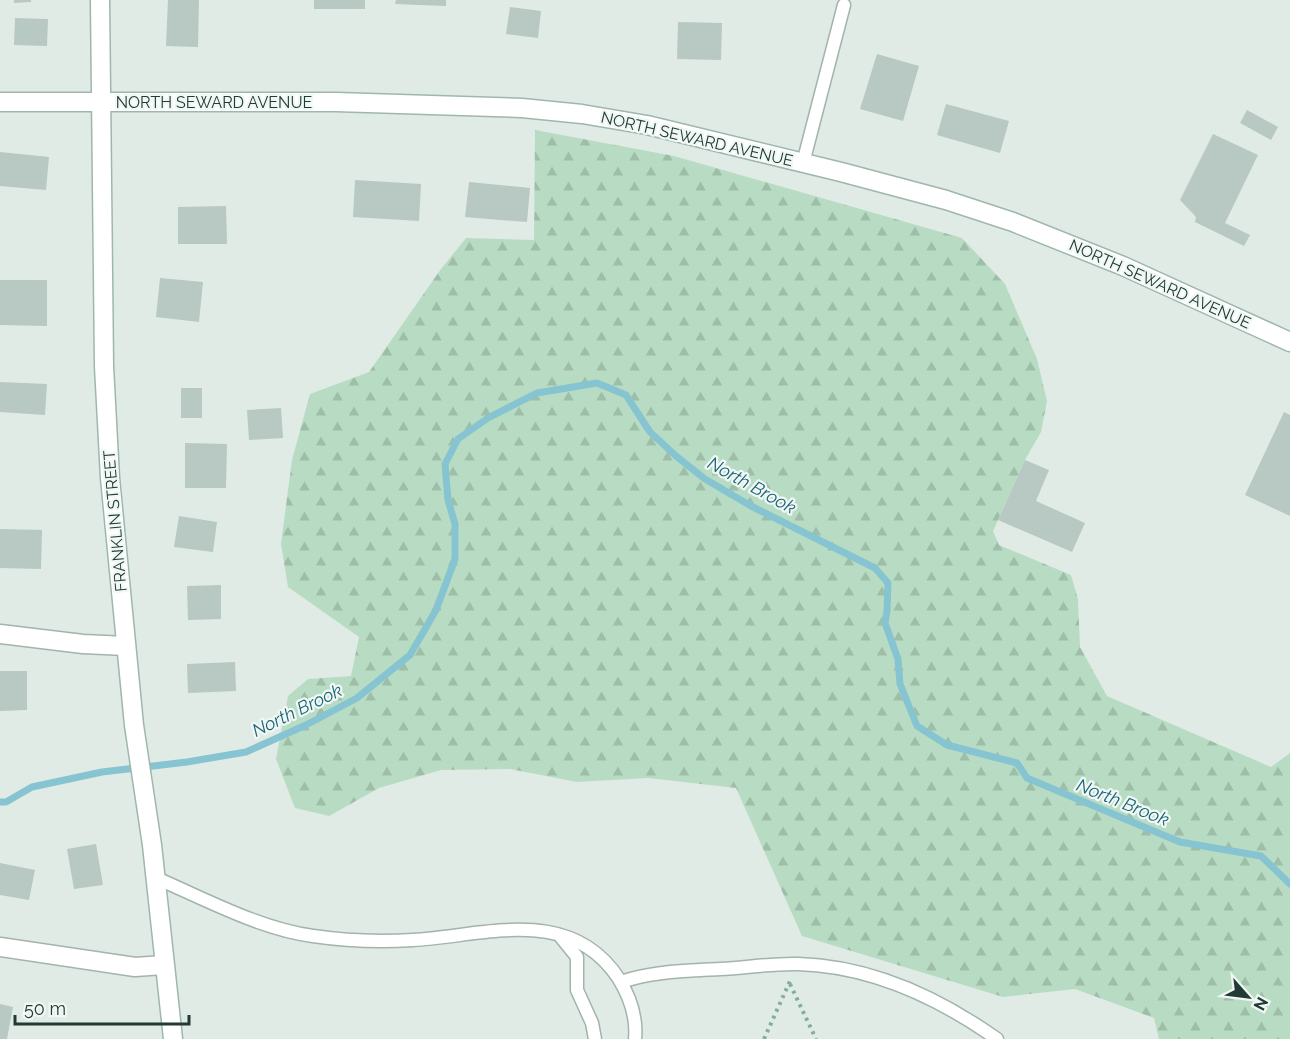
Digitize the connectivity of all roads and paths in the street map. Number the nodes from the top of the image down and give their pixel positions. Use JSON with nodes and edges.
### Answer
{"nodes":[{"id":1,"x":100,"y":0,"type":"edge"},
{"id":2,"x":843,"y":5,"type":"dead end"},
{"id":3,"x":0,"y":102,"type":"edge"},
{"id":4,"x":102,"y":102,"type":"junction"},
{"id":5,"x":803,"y":163,"type":"junction"},
{"id":6,"x":1290,"y":342,"type":"edge"},
{"id":7,"x":0,"y":634,"type":"edge"},
{"id":8,"x":126,"y":646,"type":"junction"},
{"id":9,"x":156,"y":878,"type":"junction"},
{"id":10,"x":560,"y":936,"type":"junction"},
{"id":11,"x":0,"y":947,"type":"edge"},
{"id":12,"x":798,"y":964,"type":"junction"},
{"id":13,"x":164,"y":965,"type":"junction"},
{"id":14,"x":621,"y":982,"type":"junction"},
{"id":15,"x":789,"y":983,"type":"junction"},
{"id":16,"x":173,"y":1039,"type":"edge"},
{"id":17,"x":596,"y":1039,"type":"edge"},
{"id":18,"x":635,"y":1039,"type":"edge"},
{"id":19,"x":764,"y":1039,"type":"edge"},
{"id":20,"x":816,"y":1039,"type":"edge"},
{"id":21,"x":997,"y":1039,"type":"edge"}],
"edges":[{"from":1,"to":4,"type":"street","name":"FRANKLIN STREET"},
{"from":2,"to":5,"type":"lane"},
{"from":3,"to":4,"type":"street","name":"NORTH SEWARD AVENUE"},
{"from":4,"to":5,"type":"street","name":"NORTH SEWARD AVENUE"},
{"from":4,"to":8,"type":"street","name":"FRANKLIN STREET"},
{"from":5,"to":6,"type":"street","name":"NORTH SEWARD AVENUE"},
{"from":7,"to":8,"type":"street"},
{"from":8,"to":9,"type":"street","name":"FRANKLIN STREET"},
{"from":9,"to":10,"type":"lane"},
{"from":9,"to":13,"type":"street","name":"FRANKLIN STREET"},
{"from":10,"to":14,"type":"lane"},
{"from":10,"to":17,"type":"lane"},
{"from":11,"to":13,"type":"street"},
{"from":12,"to":14,"type":"lane"},
{"from":12,"to":15,"type":"path"},
{"from":12,"to":21,"type":"lane"},
{"from":13,"to":16,"type":"street","name":"FRANKLIN STREET"},
{"from":14,"to":18,"type":"lane"},
{"from":15,"to":19,"type":"path"},
{"from":15,"to":20,"type":"path"}]}
